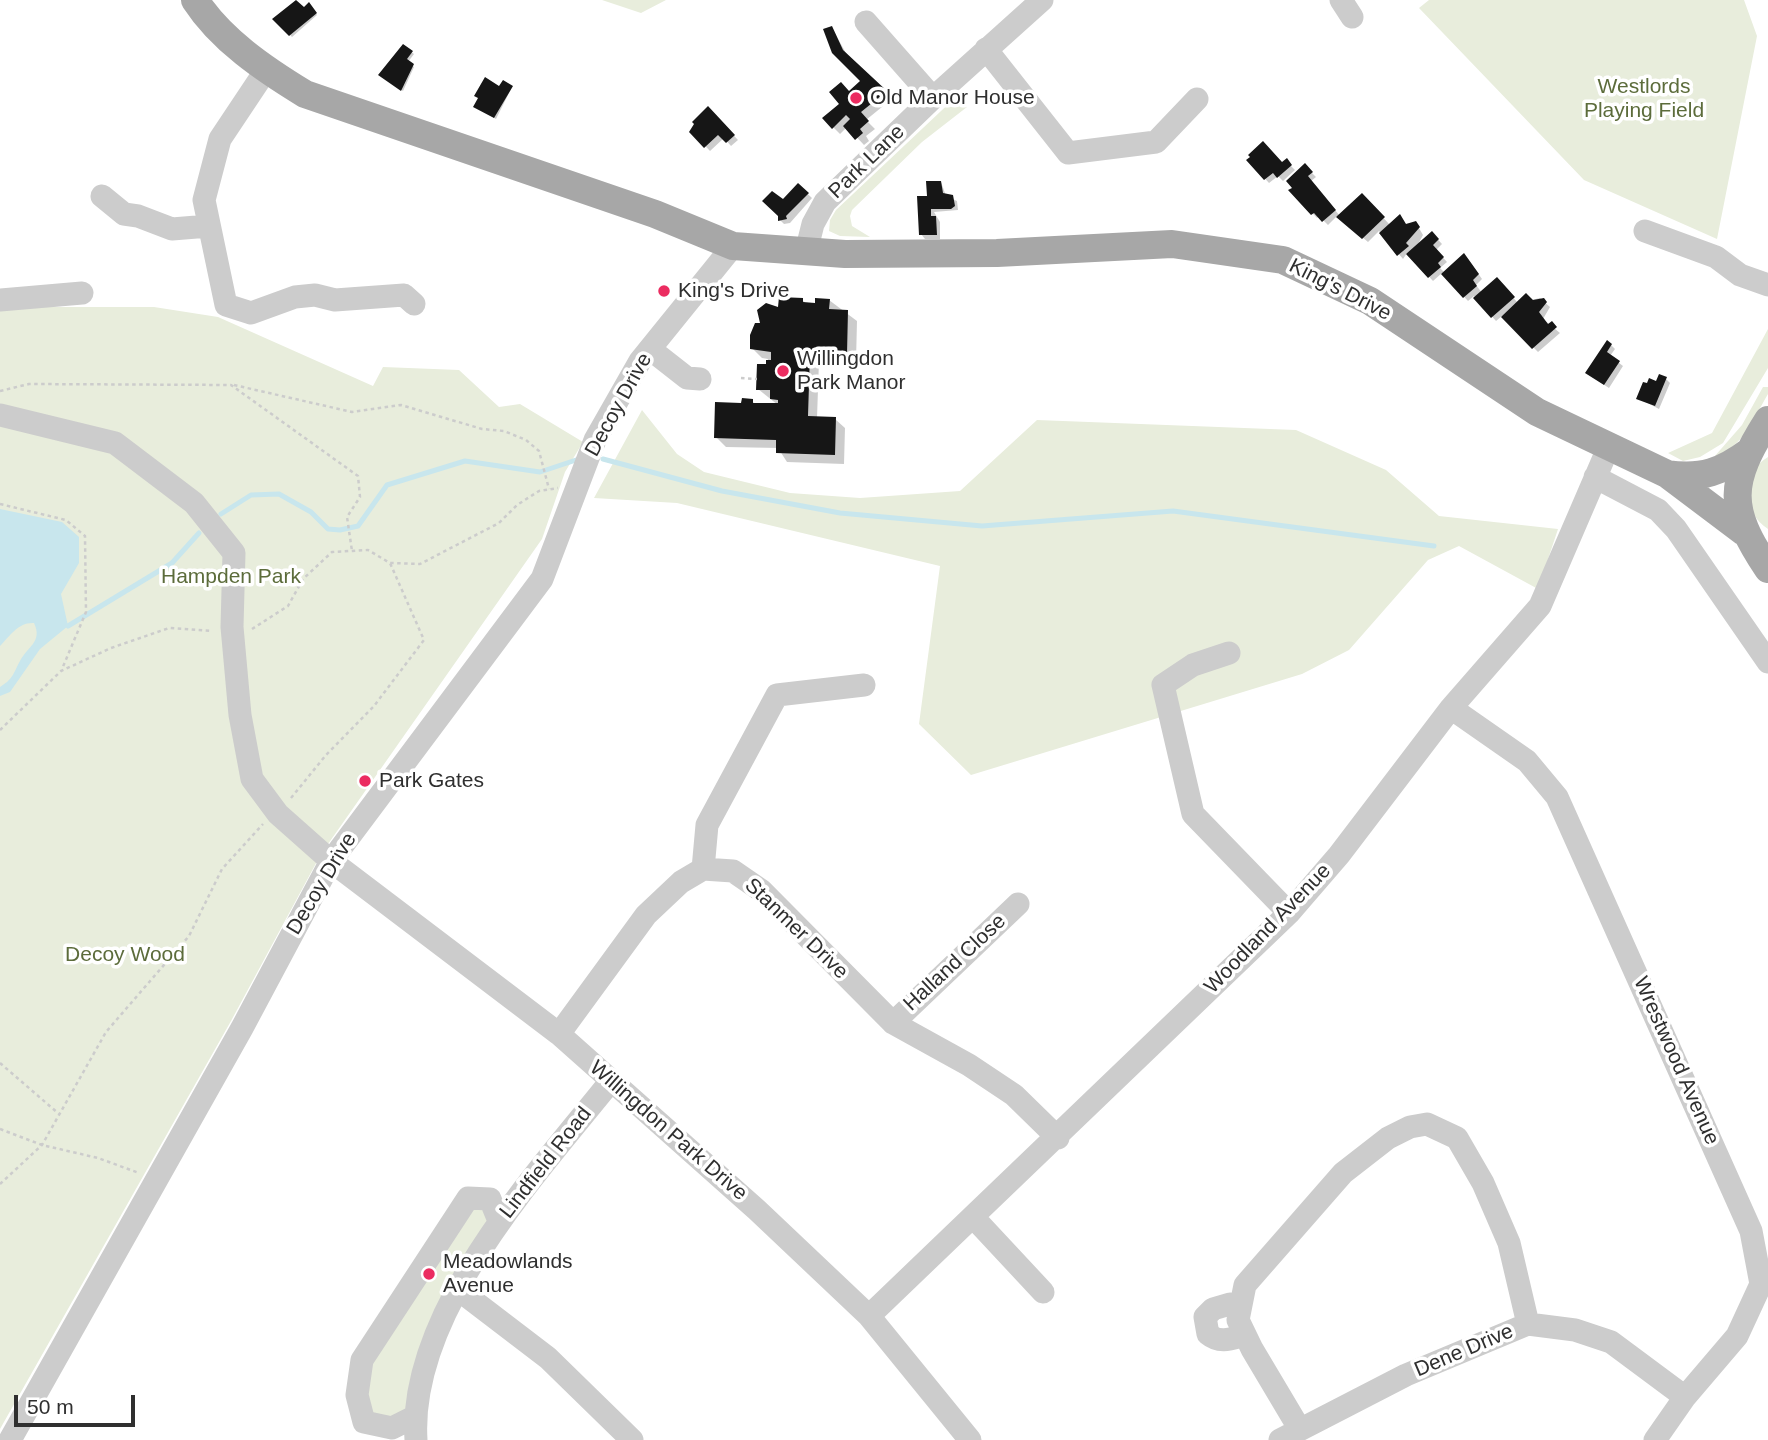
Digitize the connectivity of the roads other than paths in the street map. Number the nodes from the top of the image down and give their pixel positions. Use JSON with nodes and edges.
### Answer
{"nodes":[{"id":1,"x":195,"y":0,"type":"edge"},
{"id":2,"x":1042,"y":0,"type":"edge"},
{"id":3,"x":866,"y":22,"type":"dead end"},
{"id":4,"x":986,"y":49,"type":"junction"},
{"id":5,"x":266,"y":70,"type":"junction"},
{"id":6,"x":933,"y":98,"type":"junction"},
{"id":7,"x":1197,"y":99,"type":"dead end"},
{"id":8,"x":102,"y":196,"type":"dead end"},
{"id":9,"x":209,"y":226,"type":"junction"},
{"id":10,"x":1645,"y":231,"type":"dead end"},
{"id":11,"x":733,"y":246,"type":"junction"},
{"id":12,"x":806,"y":252,"type":"junction"},
{"id":13,"x":1768,"y":285,"type":"edge"},
{"id":14,"x":82,"y":293,"type":"dead end"},
{"id":15,"x":0,"y":300,"type":"edge"},
{"id":16,"x":414,"y":304,"type":"dead end"},
{"id":17,"x":650,"y":349,"type":"junction"},
{"id":18,"x":700,"y":380,"type":"dead end"},
{"id":19,"x":0,"y":415,"type":"edge"},
{"id":20,"x":1768,"y":420,"type":"edge"},
{"id":21,"x":1609,"y":446,"type":"junction"},
{"id":22,"x":1750,"y":451,"type":"junction"},
{"id":23,"x":1667,"y":474,"type":"junction"},
{"id":24,"x":1595,"y":477,"type":"junction"},
{"id":25,"x":1744,"y":532,"type":"junction"},
{"id":26,"x":1768,"y":569,"type":"edge"},
{"id":27,"x":1229,"y":653,"type":"dead end"},
{"id":28,"x":1768,"y":662,"type":"edge"},
{"id":29,"x":864,"y":685,"type":"dead end"},
{"id":30,"x":1451,"y":708,"type":"junction"},
{"id":31,"x":331,"y":861,"type":"junction"},
{"id":32,"x":703,"y":869,"type":"junction"},
{"id":33,"x":1018,"y":904,"type":"dead end"},
{"id":34,"x":1290,"y":913,"type":"junction"},
{"id":35,"x":892,"y":1023,"type":"junction"},
{"id":36,"x":559,"y":1034,"type":"junction"},
{"id":37,"x":610,"y":1082,"type":"junction"},
{"id":38,"x":1058,"y":1138,"type":"junction"},
{"id":39,"x":974,"y":1218,"type":"junction"},
{"id":40,"x":499,"y":1221,"type":"junction"},
{"id":41,"x":459,"y":1290,"type":"junction"},
{"id":42,"x":1043,"y":1292,"type":"dead end"},
{"id":43,"x":1239,"y":1308,"type":"junction"},
{"id":44,"x":869,"y":1316,"type":"junction"},
{"id":45,"x":1528,"y":1324,"type":"junction"},
{"id":46,"x":1245,"y":1335,"type":"junction"},
{"id":47,"x":1685,"y":1396,"type":"junction"},
{"id":48,"x":1300,"y":1428,"type":"junction"},
{"id":49,"x":415,"y":1429,"type":"edge"},
{"id":50,"x":10,"y":1440,"type":"edge"},
{"id":51,"x":632,"y":1440,"type":"edge"},
{"id":52,"x":970,"y":1440,"type":"edge"},
{"id":53,"x":1280,"y":1440,"type":"edge"},
{"id":54,"x":1655,"y":1440,"type":"edge"}],
"edges":[{"from":1,"to":5,"type":"main road","name":"King's Drive"},
{"from":2,"to":4,"type":"street","name":"Park Lane"},
{"from":3,"to":6,"type":"street"},
{"from":4,"to":6,"type":"street","name":"Park Lane"},
{"from":4,"to":7,"type":"street"},
{"from":5,"to":9,"type":"street"},
{"from":5,"to":11,"type":"main road","name":"King's Drive"},
{"from":6,"to":12,"type":"street","name":"Park Lane"},
{"from":8,"to":9,"type":"street"},
{"from":9,"to":16,"type":"street"},
{"from":10,"to":13,"type":"street"},
{"from":11,"to":12,"type":"main road","name":"King's Drive"},
{"from":11,"to":17,"type":"street","name":"Decoy Drive"},
{"from":12,"to":21,"type":"main road","name":"King's Drive"},
{"from":14,"to":15,"type":"street"},
{"from":17,"to":18,"type":"street"},
{"from":17,"to":31,"type":"street","name":"Decoy Drive"},
{"from":19,"to":31,"type":"street","name":"Willingdon Park Drive"},
{"from":20,"to":22,"type":"main road"},
{"from":21,"to":23,"type":"main road","name":"King's Drive"},
{"from":21,"to":24,"type":"street","name":"Woodland Avenue"},
{"from":22,"to":23,"type":"main road","name":"King's Drive"},
{"from":22,"to":25,"type":"main road"},
{"from":23,"to":25,"type":"main road","name":"King's Drive"},
{"from":24,"to":28,"type":"street"},
{"from":24,"to":30,"type":"street","name":"Woodland Avenue"},
{"from":25,"to":26,"type":"main road"},
{"from":27,"to":34,"type":"street"},
{"from":29,"to":32,"type":"street"},
{"from":30,"to":34,"type":"street","name":"Woodland Avenue"},
{"from":30,"to":47,"type":"street","name":"Wrestwood Avenue"},
{"from":31,"to":36,"type":"street","name":"Willingdon Park Drive"},
{"from":31,"to":50,"type":"street","name":"Decoy Drive"},
{"from":32,"to":35,"type":"street","name":"Stanmer Drive"},
{"from":32,"to":36,"type":"street"},
{"from":33,"to":35,"type":"street","name":"Halland Close"},
{"from":34,"to":38,"type":"street","name":"Woodland Avenue"},
{"from":35,"to":38,"type":"street","name":"Stanmer Drive"},
{"from":36,"to":37,"type":"street","name":"Willingdon Park Drive"},
{"from":37,"to":40,"type":"street","name":"Lindfield Road"},
{"from":37,"to":44,"type":"street","name":"Willingdon Park Drive"},
{"from":38,"to":39,"type":"street","name":"Woodland Avenue"},
{"from":39,"to":42,"type":"street"},
{"from":39,"to":44,"type":"street","name":"Woodland Avenue"},
{"from":40,"to":41,"type":"street","name":"Lindfield Road"},
{"from":40,"to":49,"type":"street"},
{"from":41,"to":49,"type":"street","name":"Lindfield Road"},
{"from":41,"to":51,"type":"street"},
{"from":43,"to":45,"type":"street"},
{"from":43,"to":46,"type":"street"},
{"from":43,"to":46,"type":"street"},
{"from":44,"to":52,"type":"street","name":"Willingdon Park Drive"},
{"from":45,"to":47,"type":"street","name":"Dene Drive"},
{"from":45,"to":48,"type":"street","name":"Dene Drive"},
{"from":46,"to":48,"type":"street"},
{"from":47,"to":54,"type":"street","name":"Wrestwood Avenue"},
{"from":48,"to":53,"type":"street","name":"Dene Drive"}]}
